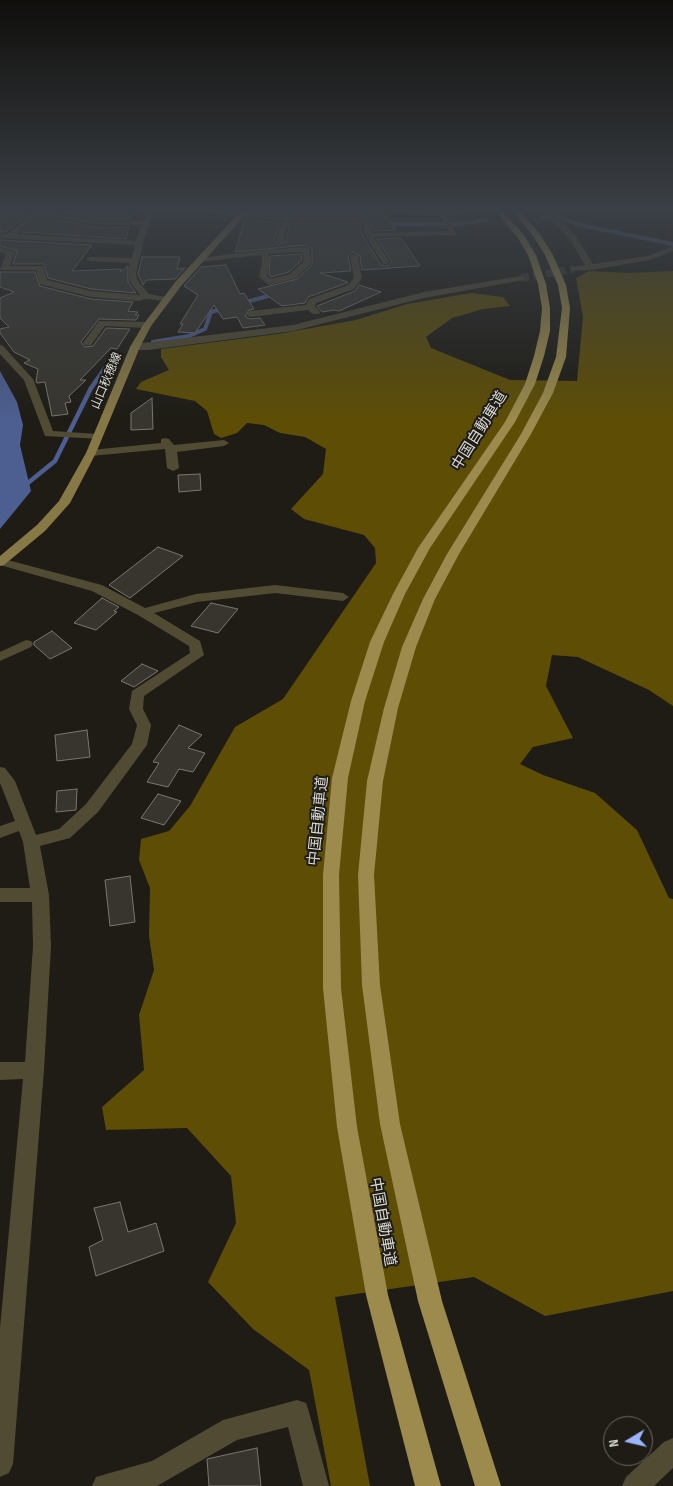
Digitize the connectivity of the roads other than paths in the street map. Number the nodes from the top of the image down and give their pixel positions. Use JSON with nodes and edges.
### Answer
{"nodes":[{"id":1,"x":43,"y":281,"type":"edge"},
{"id":2,"x":134,"y":281,"type":"edge"},
{"id":3,"x":181,"y":281,"type":"edge"},
{"id":4,"x":355,"y":281,"type":"edge"},
{"id":5,"x":501,"y":281,"type":"edge"},
{"id":6,"x":541,"y":281,"type":"edge"},
{"id":7,"x":560,"y":281,"type":"edge"},
{"id":8,"x":146,"y":296,"type":"junction"},
{"id":9,"x":166,"y":298,"type":"junction"},
{"id":10,"x":310,"y":307,"type":"junction"},
{"id":11,"x":250,"y":314,"type":"dead end"},
{"id":12,"x":327,"y":321,"type":"junction"},
{"id":13,"x":147,"y":325,"type":"junction"},
{"id":14,"x":88,"y":343,"type":"dead end"},
{"id":15,"x":135,"y":347,"type":"junction"},
{"id":16,"x":0,"y":348,"type":"edge"},
{"id":17,"x":97,"y":438,"type":"junction"},
{"id":18,"x":167,"y":444,"type":"junction"},
{"id":19,"x":224,"y":444,"type":"dead end"},
{"id":20,"x":91,"y":453,"type":"junction"},
{"id":21,"x":173,"y":468,"type":"dead end"},
{"id":22,"x":1,"y":562,"type":"edge"},
{"id":23,"x":343,"y":597,"type":"dead end"},
{"id":24,"x":143,"y":612,"type":"junction"},
{"id":25,"x":26,"y":644,"type":"dead end"},
{"id":26,"x":0,"y":657,"type":"edge"},
{"id":27,"x":2,"y":779,"type":"edge"},
{"id":28,"x":0,"y":832,"type":"edge"},
{"id":29,"x":28,"y":833,"type":"junction"},
{"id":30,"x":0,"y":895,"type":"edge"},
{"id":31,"x":40,"y":895,"type":"junction"},
{"id":32,"x":34,"y":1070,"type":"junction"},
{"id":33,"x":0,"y":1071,"type":"edge"},
{"id":34,"x":673,"y":1451,"type":"edge"},
{"id":35,"x":0,"y":1464,"type":"edge"},
{"id":36,"x":105,"y":1486,"type":"edge"},
{"id":37,"x":316,"y":1486,"type":"edge"},
{"id":38,"x":428,"y":1486,"type":"edge"},
{"id":39,"x":488,"y":1486,"type":"edge"},
{"id":40,"x":635,"y":1486,"type":"edge"}],
"edges":[{"from":1,"to":8,"type":"street"},
{"from":2,"to":8,"type":"street"},
{"from":3,"to":9,"type":"main road","name":"山口秋穂線"},
{"from":4,"to":10,"type":"street"},
{"from":5,"to":12,"type":"street"},
{"from":6,"to":38,"type":"highway","name":"中国自動車道"},
{"from":7,"to":39,"type":"highway","name":"中国自動車道"},
{"from":8,"to":9,"type":"street"},
{"from":9,"to":13,"type":"main road","name":"山口秋穂線"},
{"from":10,"to":11,"type":"street"},
{"from":10,"to":12,"type":"street"},
{"from":12,"to":15,"type":"street"},
{"from":13,"to":14,"type":"street"},
{"from":13,"to":15,"type":"main road","name":"山口秋穂線"},
{"from":15,"to":17,"type":"main road","name":"山口秋穂線"},
{"from":16,"to":17,"type":"street"},
{"from":17,"to":20,"type":"main road","name":"山口秋穂線"},
{"from":18,"to":19,"type":"street"},
{"from":18,"to":20,"type":"street"},
{"from":18,"to":21,"type":"street"},
{"from":20,"to":22,"type":"main road","name":"山口秋穂線"},
{"from":22,"to":24,"type":"street"},
{"from":23,"to":24,"type":"street"},
{"from":24,"to":29,"type":"street"},
{"from":25,"to":26,"type":"street"},
{"from":27,"to":29,"type":"street"},
{"from":28,"to":29,"type":"street"},
{"from":29,"to":31,"type":"street"},
{"from":30,"to":31,"type":"street"},
{"from":31,"to":32,"type":"street"},
{"from":32,"to":33,"type":"street"},
{"from":32,"to":35,"type":"street"},
{"from":34,"to":40,"type":"street"},
{"from":36,"to":37,"type":"street"}]}
